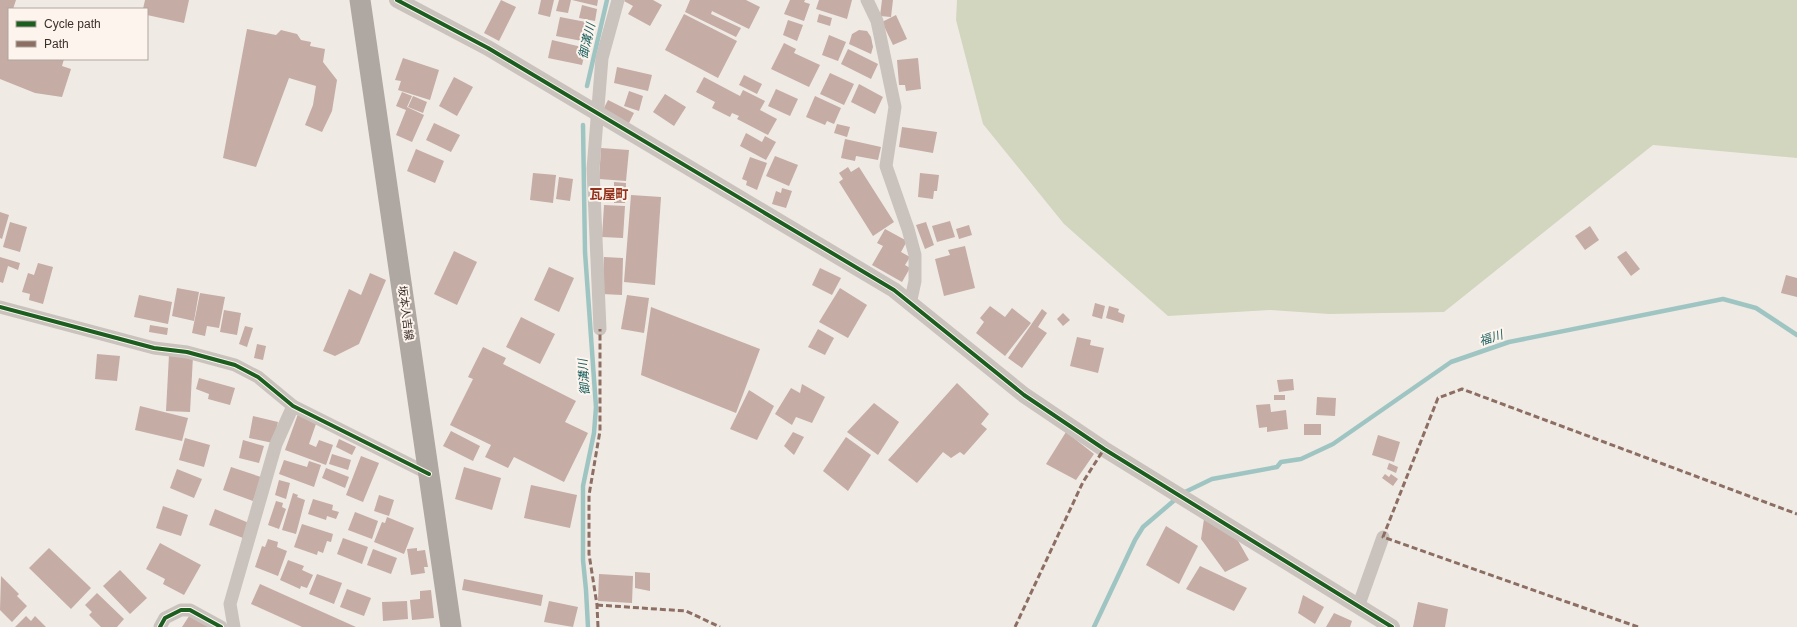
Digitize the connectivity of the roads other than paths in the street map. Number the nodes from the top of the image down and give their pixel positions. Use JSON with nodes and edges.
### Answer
{"nodes":[{"id":1,"x":360,"y":0,"type":"edge"},
{"id":2,"x":397,"y":0,"type":"edge"},
{"id":3,"x":618,"y":0,"type":"edge"},
{"id":4,"x":867,"y":0,"type":"edge"},
{"id":5,"x":597,"y":114,"type":"junction"},
{"id":6,"x":910,"y":304,"type":"junction"},
{"id":7,"x":0,"y":306,"type":"edge"},
{"id":8,"x":600,"y":329,"type":"dead end"},
{"id":9,"x":293,"y":406,"type":"junction"},
{"id":10,"x":429,"y":474,"type":"junction"},
{"id":11,"x":1383,"y":537,"type":"dead end"},
{"id":12,"x":1358,"y":607,"type":"junction"},
{"id":13,"x":160,"y":627,"type":"edge"},
{"id":14,"x":221,"y":627,"type":"edge"},
{"id":15,"x":234,"y":627,"type":"edge"},
{"id":16,"x":451,"y":627,"type":"edge"},
{"id":17,"x":1392,"y":627,"type":"edge"}],
"edges":[{"from":1,"to":10,"type":"main road","name":"坂本人吉線"},
{"from":2,"to":5,"type":"street"},
{"from":3,"to":5,"type":"street"},
{"from":4,"to":6,"type":"street"},
{"from":5,"to":6,"type":"street"},
{"from":5,"to":8,"type":"street"},
{"from":6,"to":12,"type":"street"},
{"from":7,"to":9,"type":"street"},
{"from":9,"to":10,"type":"street"},
{"from":9,"to":15,"type":"street"},
{"from":10,"to":16,"type":"main road","name":"坂本人吉線"},
{"from":11,"to":12,"type":"street"},
{"from":12,"to":17,"type":"street"},
{"from":13,"to":14,"type":"street"}]}
